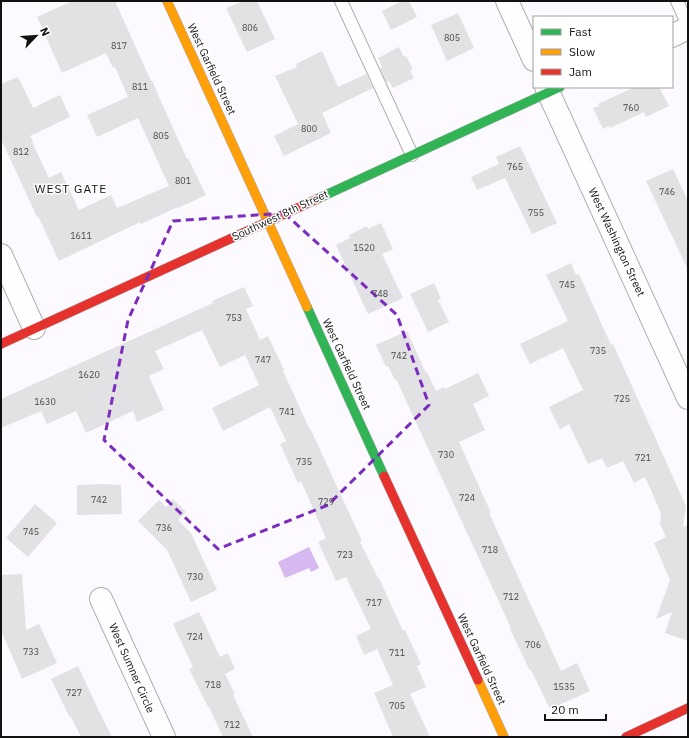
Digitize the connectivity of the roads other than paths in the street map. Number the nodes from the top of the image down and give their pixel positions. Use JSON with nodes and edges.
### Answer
{"nodes":[{"id":1,"x":167,"y":1,"type":"edge"},
{"id":2,"x":341,"y":1,"type":"edge"},
{"id":3,"x":507,"y":1,"type":"edge"},
{"id":4,"x":677,"y":1,"type":"edge"},
{"id":5,"x":688,"y":25,"type":"edge"},
{"id":6,"x":688,"y":28,"type":"edge"},
{"id":7,"x":673,"y":36,"type":"edge"},
{"id":8,"x":533,"y":58,"type":"edge"},
{"id":9,"x":551,"y":89,"type":"edge"},
{"id":10,"x":412,"y":155,"type":"junction"},
{"id":11,"x":268,"y":221,"type":"junction"},
{"id":12,"x":1,"y":255,"type":"edge"},
{"id":13,"x":34,"y":328,"type":"junction"},
{"id":14,"x":1,"y":344,"type":"edge"},
{"id":15,"x":688,"y":398,"type":"edge"},
{"id":16,"x":101,"y":599,"type":"dead end"},
{"id":17,"x":688,"y":708,"type":"edge"},
{"id":18,"x":164,"y":737,"type":"edge"},
{"id":19,"x":504,"y":737,"type":"edge"},
{"id":20,"x":626,"y":737,"type":"edge"}],
"edges":[{"from":1,"to":11,"type":"street","name":"West Garfield Street"},
{"from":2,"to":10,"type":"lane"},
{"from":3,"to":8,"type":"street"},
{"from":4,"to":5,"type":"lane"},
{"from":6,"to":7,"type":"street"},
{"from":9,"to":10,"type":"street","name":"Southwest 8th Street"},
{"from":9,"to":15,"type":"street","name":"West Washington Street"},
{"from":10,"to":11,"type":"street","name":"Southwest 8th Street"},
{"from":11,"to":13,"type":"street","name":"Southwest 8th Street"},
{"from":11,"to":19,"type":"street","name":"West Garfield Street"},
{"from":12,"to":13,"type":"street"},
{"from":13,"to":14,"type":"street","name":"Southwest 8th Street"},
{"from":16,"to":18,"type":"street","name":"West Sumner Circle"},
{"from":17,"to":20,"type":"street"}]}
